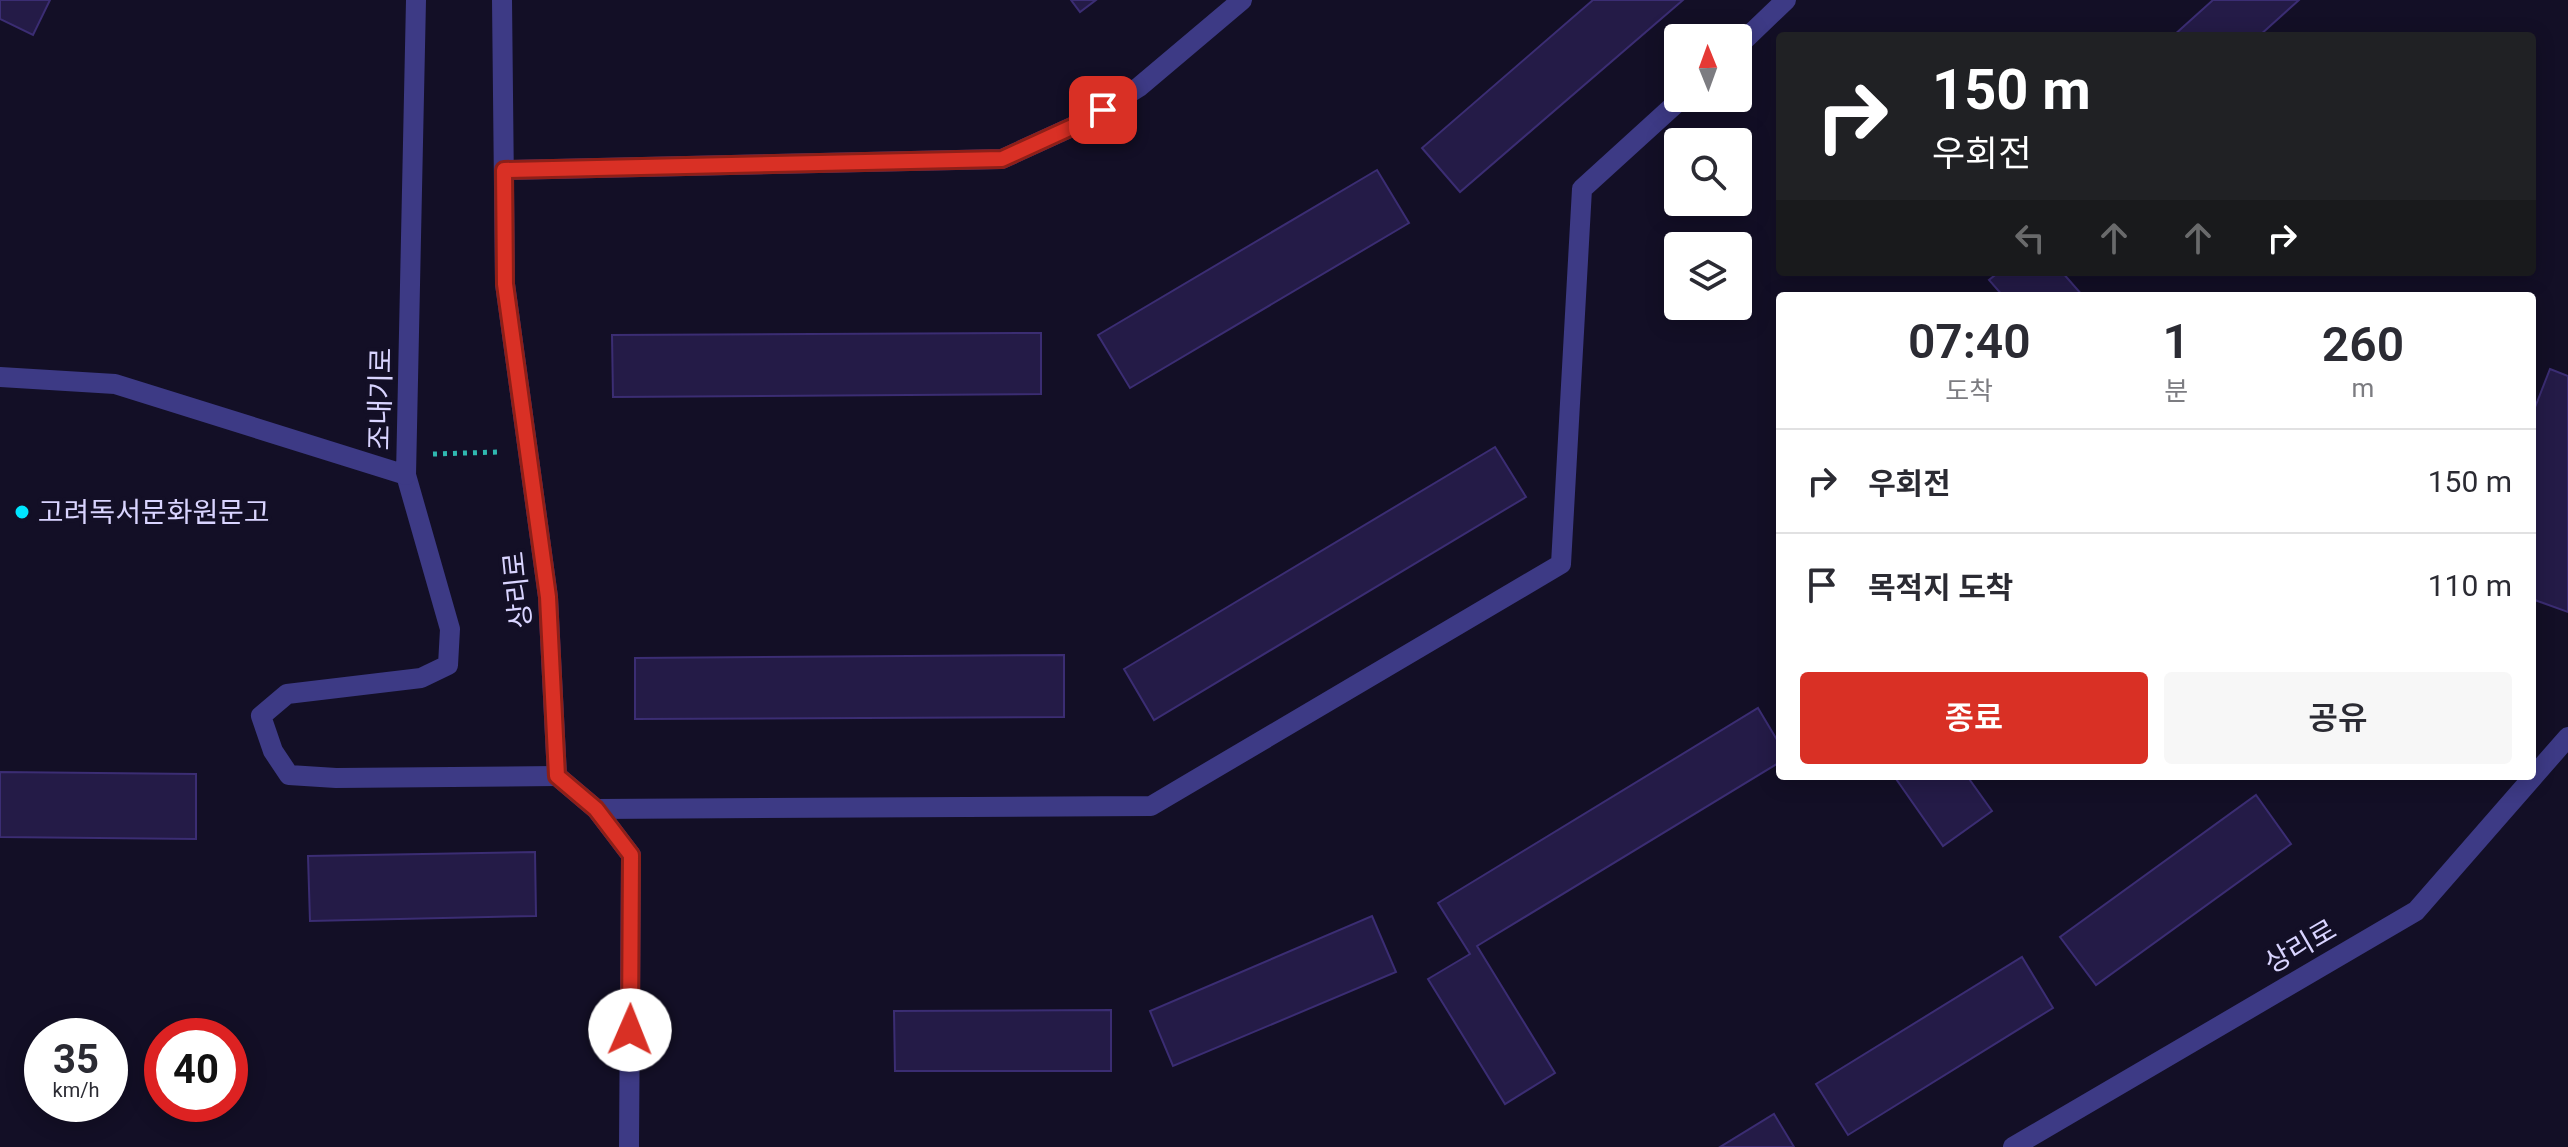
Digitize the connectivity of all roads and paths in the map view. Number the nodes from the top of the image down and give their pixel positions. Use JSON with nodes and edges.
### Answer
{"nodes":[{"id":1,"x":416,"y":0,"type":"edge"},
{"id":2,"x":502,"y":0,"type":"edge"},
{"id":3,"x":1242,"y":0,"type":"edge"},
{"id":4,"x":1786,"y":0,"type":"edge"},
{"id":5,"x":1752,"y":33,"type":"edge"},
{"id":6,"x":1667,"y":112,"type":"edge"},
{"id":7,"x":504,"y":170,"type":"junction"},
{"id":8,"x":0,"y":377,"type":"edge"},
{"id":9,"x":528,"y":451,"type":"junction"},
{"id":10,"x":407,"y":465,"type":"junction"},
{"id":11,"x":2568,"y":737,"type":"edge"},
{"id":12,"x":2536,"y":774,"type":"edge"},
{"id":13,"x":557,"y":776,"type":"junction"},
{"id":14,"x":2530,"y":780,"type":"edge"},
{"id":15,"x":596,"y":809,"type":"junction"},
{"id":16,"x":629,"y":1147,"type":"edge"},
{"id":17,"x":2013,"y":1147,"type":"edge"}],
"edges":[{"from":1,"to":10,"type":"street","name":"조내기로"},
{"from":2,"to":7,"type":"street","name":"상리로"},
{"from":3,"to":7,"type":"street"},
{"from":4,"to":5,"type":"street"},
{"from":6,"to":15,"type":"street"},
{"from":7,"to":9,"type":"street","name":"상리로"},
{"from":8,"to":10,"type":"street","name":"조내기로"},
{"from":9,"to":10,"type":"path"},
{"from":9,"to":13,"type":"street","name":"상리로"},
{"from":10,"to":13,"type":"street"},
{"from":11,"to":12,"type":"street","name":"상리로"},
{"from":13,"to":15,"type":"street"},
{"from":14,"to":17,"type":"street","name":"상리로"},
{"from":15,"to":16,"type":"street"}]}
